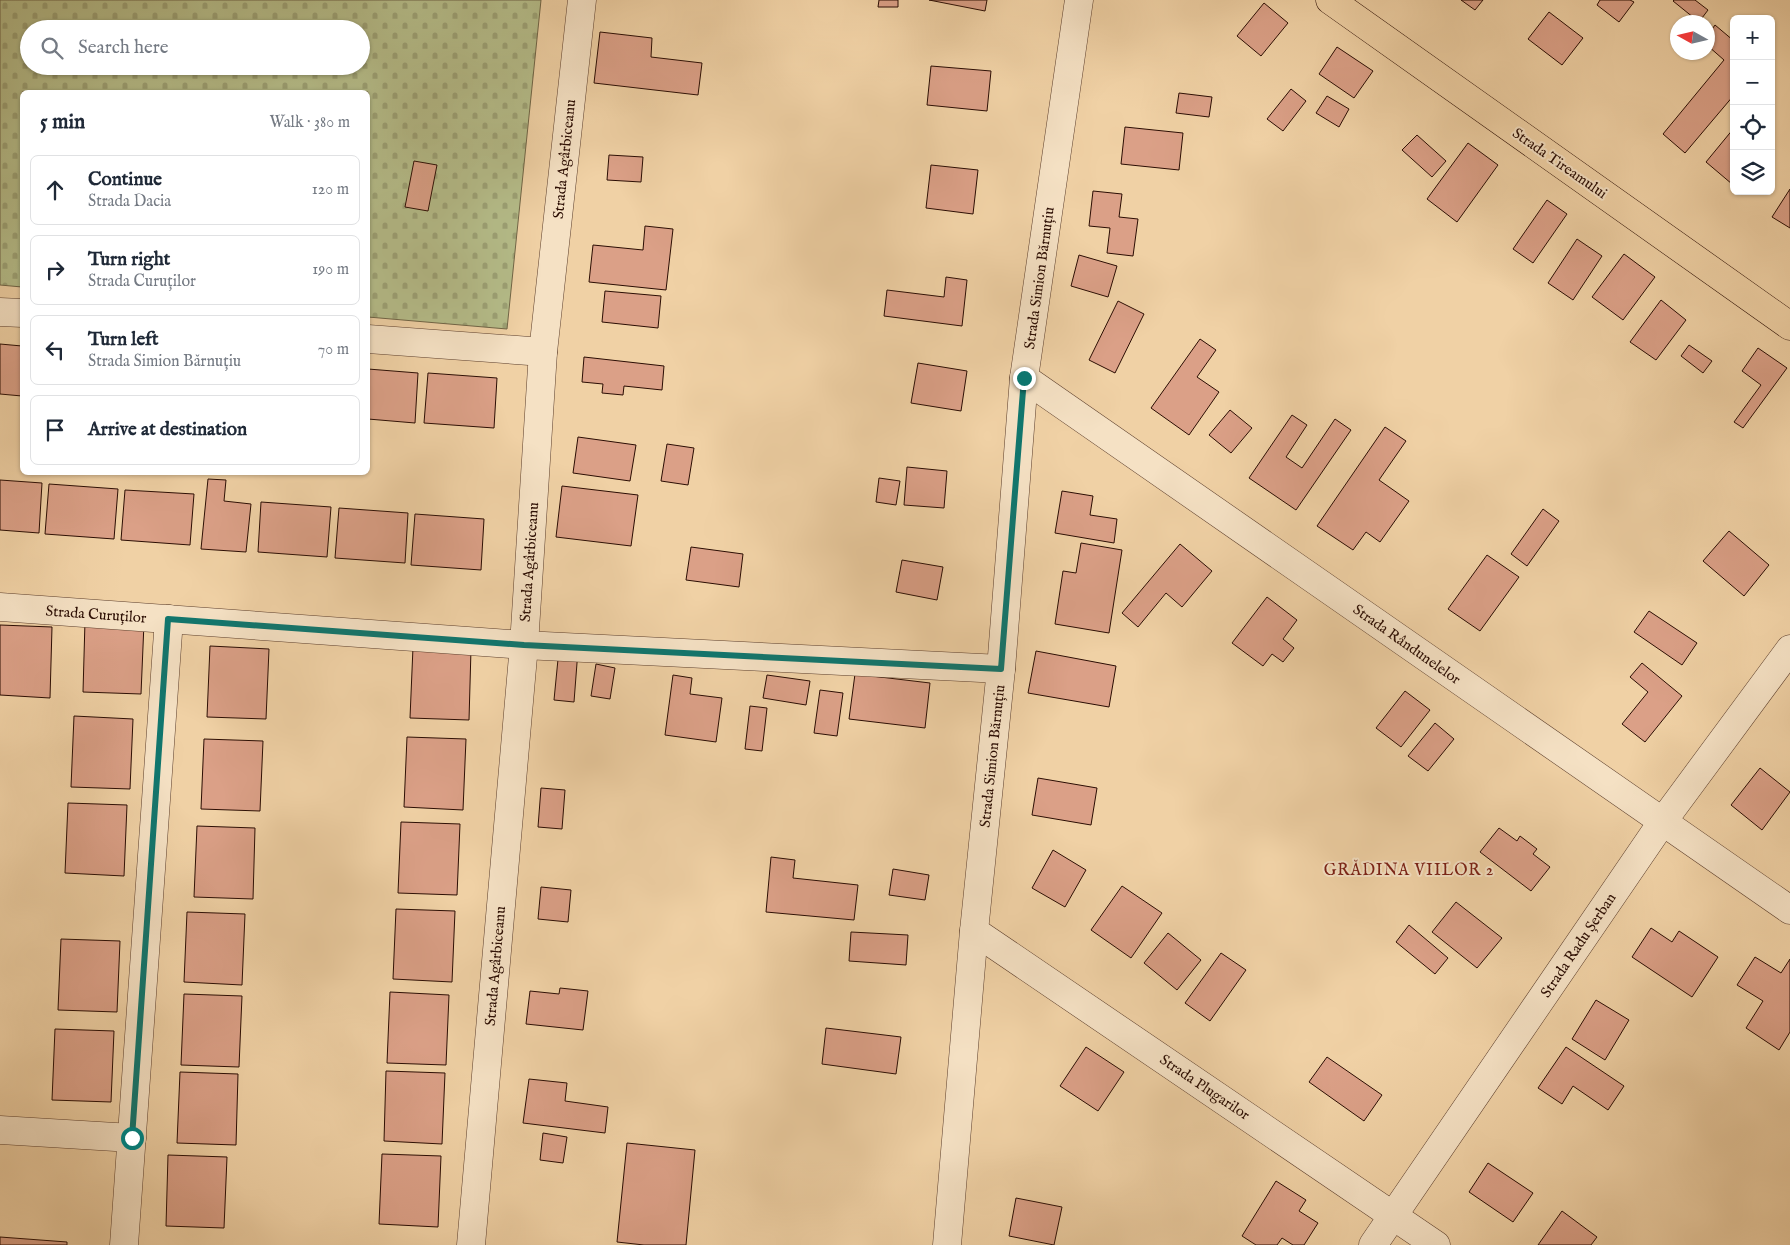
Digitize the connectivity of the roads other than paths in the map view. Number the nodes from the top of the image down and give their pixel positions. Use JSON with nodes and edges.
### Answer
{"nodes":[{"id":1,"x":582,"y":0,"type":"edge"},
{"id":2,"x":1079,"y":0,"type":"edge"},
{"id":3,"x":1330,"y":0,"type":"edge"},
{"id":4,"x":0,"y":312,"type":"edge"},
{"id":5,"x":20,"y":313,"type":"edge"},
{"id":6,"x":1790,"y":326,"type":"edge"},
{"id":7,"x":370,"y":339,"type":"edge"},
{"id":8,"x":543,"y":352,"type":"junction"},
{"id":9,"x":1024,"y":378,"type":"junction"},
{"id":10,"x":0,"y":607,"type":"edge"},
{"id":11,"x":168,"y":619,"type":"junction"},
{"id":12,"x":524,"y":645,"type":"junction"},
{"id":13,"x":1790,"y":649,"type":"edge"},
{"id":14,"x":1001,"y":669,"type":"junction"},
{"id":15,"x":1663,"y":821,"type":"junction"},
{"id":16,"x":1790,"y":910,"type":"edge"},
{"id":17,"x":974,"y":931,"type":"junction"},
{"id":18,"x":0,"y":1130,"type":"edge"},
{"id":19,"x":132,"y":1138,"type":"junction"},
{"id":20,"x":1394,"y":1215,"type":"junction"},
{"id":21,"x":124,"y":1245,"type":"edge"},
{"id":22,"x":471,"y":1245,"type":"edge"},
{"id":23,"x":947,"y":1245,"type":"edge"},
{"id":24,"x":1373,"y":1245,"type":"edge"},
{"id":25,"x":1436,"y":1245,"type":"edge"}],
"edges":[{"from":1,"to":8,"type":"street","name":"Strada Agârbiceanu"},
{"from":2,"to":9,"type":"street","name":"Strada Simion Bărnuțiu"},
{"from":3,"to":6,"type":"main road","name":"Strada Tireamului"},
{"from":4,"to":5,"type":"street"},
{"from":7,"to":8,"type":"street"},
{"from":8,"to":12,"type":"street","name":"Strada Agârbiceanu"},
{"from":9,"to":14,"type":"street","name":"Strada Simion Bărnuțiu"},
{"from":9,"to":15,"type":"street","name":"Strada Rândunelelor"},
{"from":10,"to":11,"type":"street","name":"Strada Curuților"},
{"from":11,"to":12,"type":"street","name":"Strada Curuților"},
{"from":11,"to":19,"type":"street"},
{"from":12,"to":14,"type":"street","name":"Strada Curuților"},
{"from":12,"to":22,"type":"street","name":"Strada Agârbiceanu"},
{"from":13,"to":15,"type":"street","name":"Strada Radu Șerban"},
{"from":14,"to":17,"type":"street","name":"Strada Simion Bărnuțiu"},
{"from":15,"to":16,"type":"street","name":"Strada Rândunelelor"},
{"from":15,"to":20,"type":"street","name":"Strada Radu Șerban"},
{"from":17,"to":20,"type":"street","name":"Strada Plugarilor"},
{"from":17,"to":23,"type":"street","name":"Strada Simion Bărnuțiu"},
{"from":18,"to":19,"type":"street"},
{"from":19,"to":21,"type":"street"},
{"from":20,"to":24,"type":"street","name":"Strada Radu Șerban"},
{"from":20,"to":25,"type":"street","name":"Strada Plugarilor"}]}
